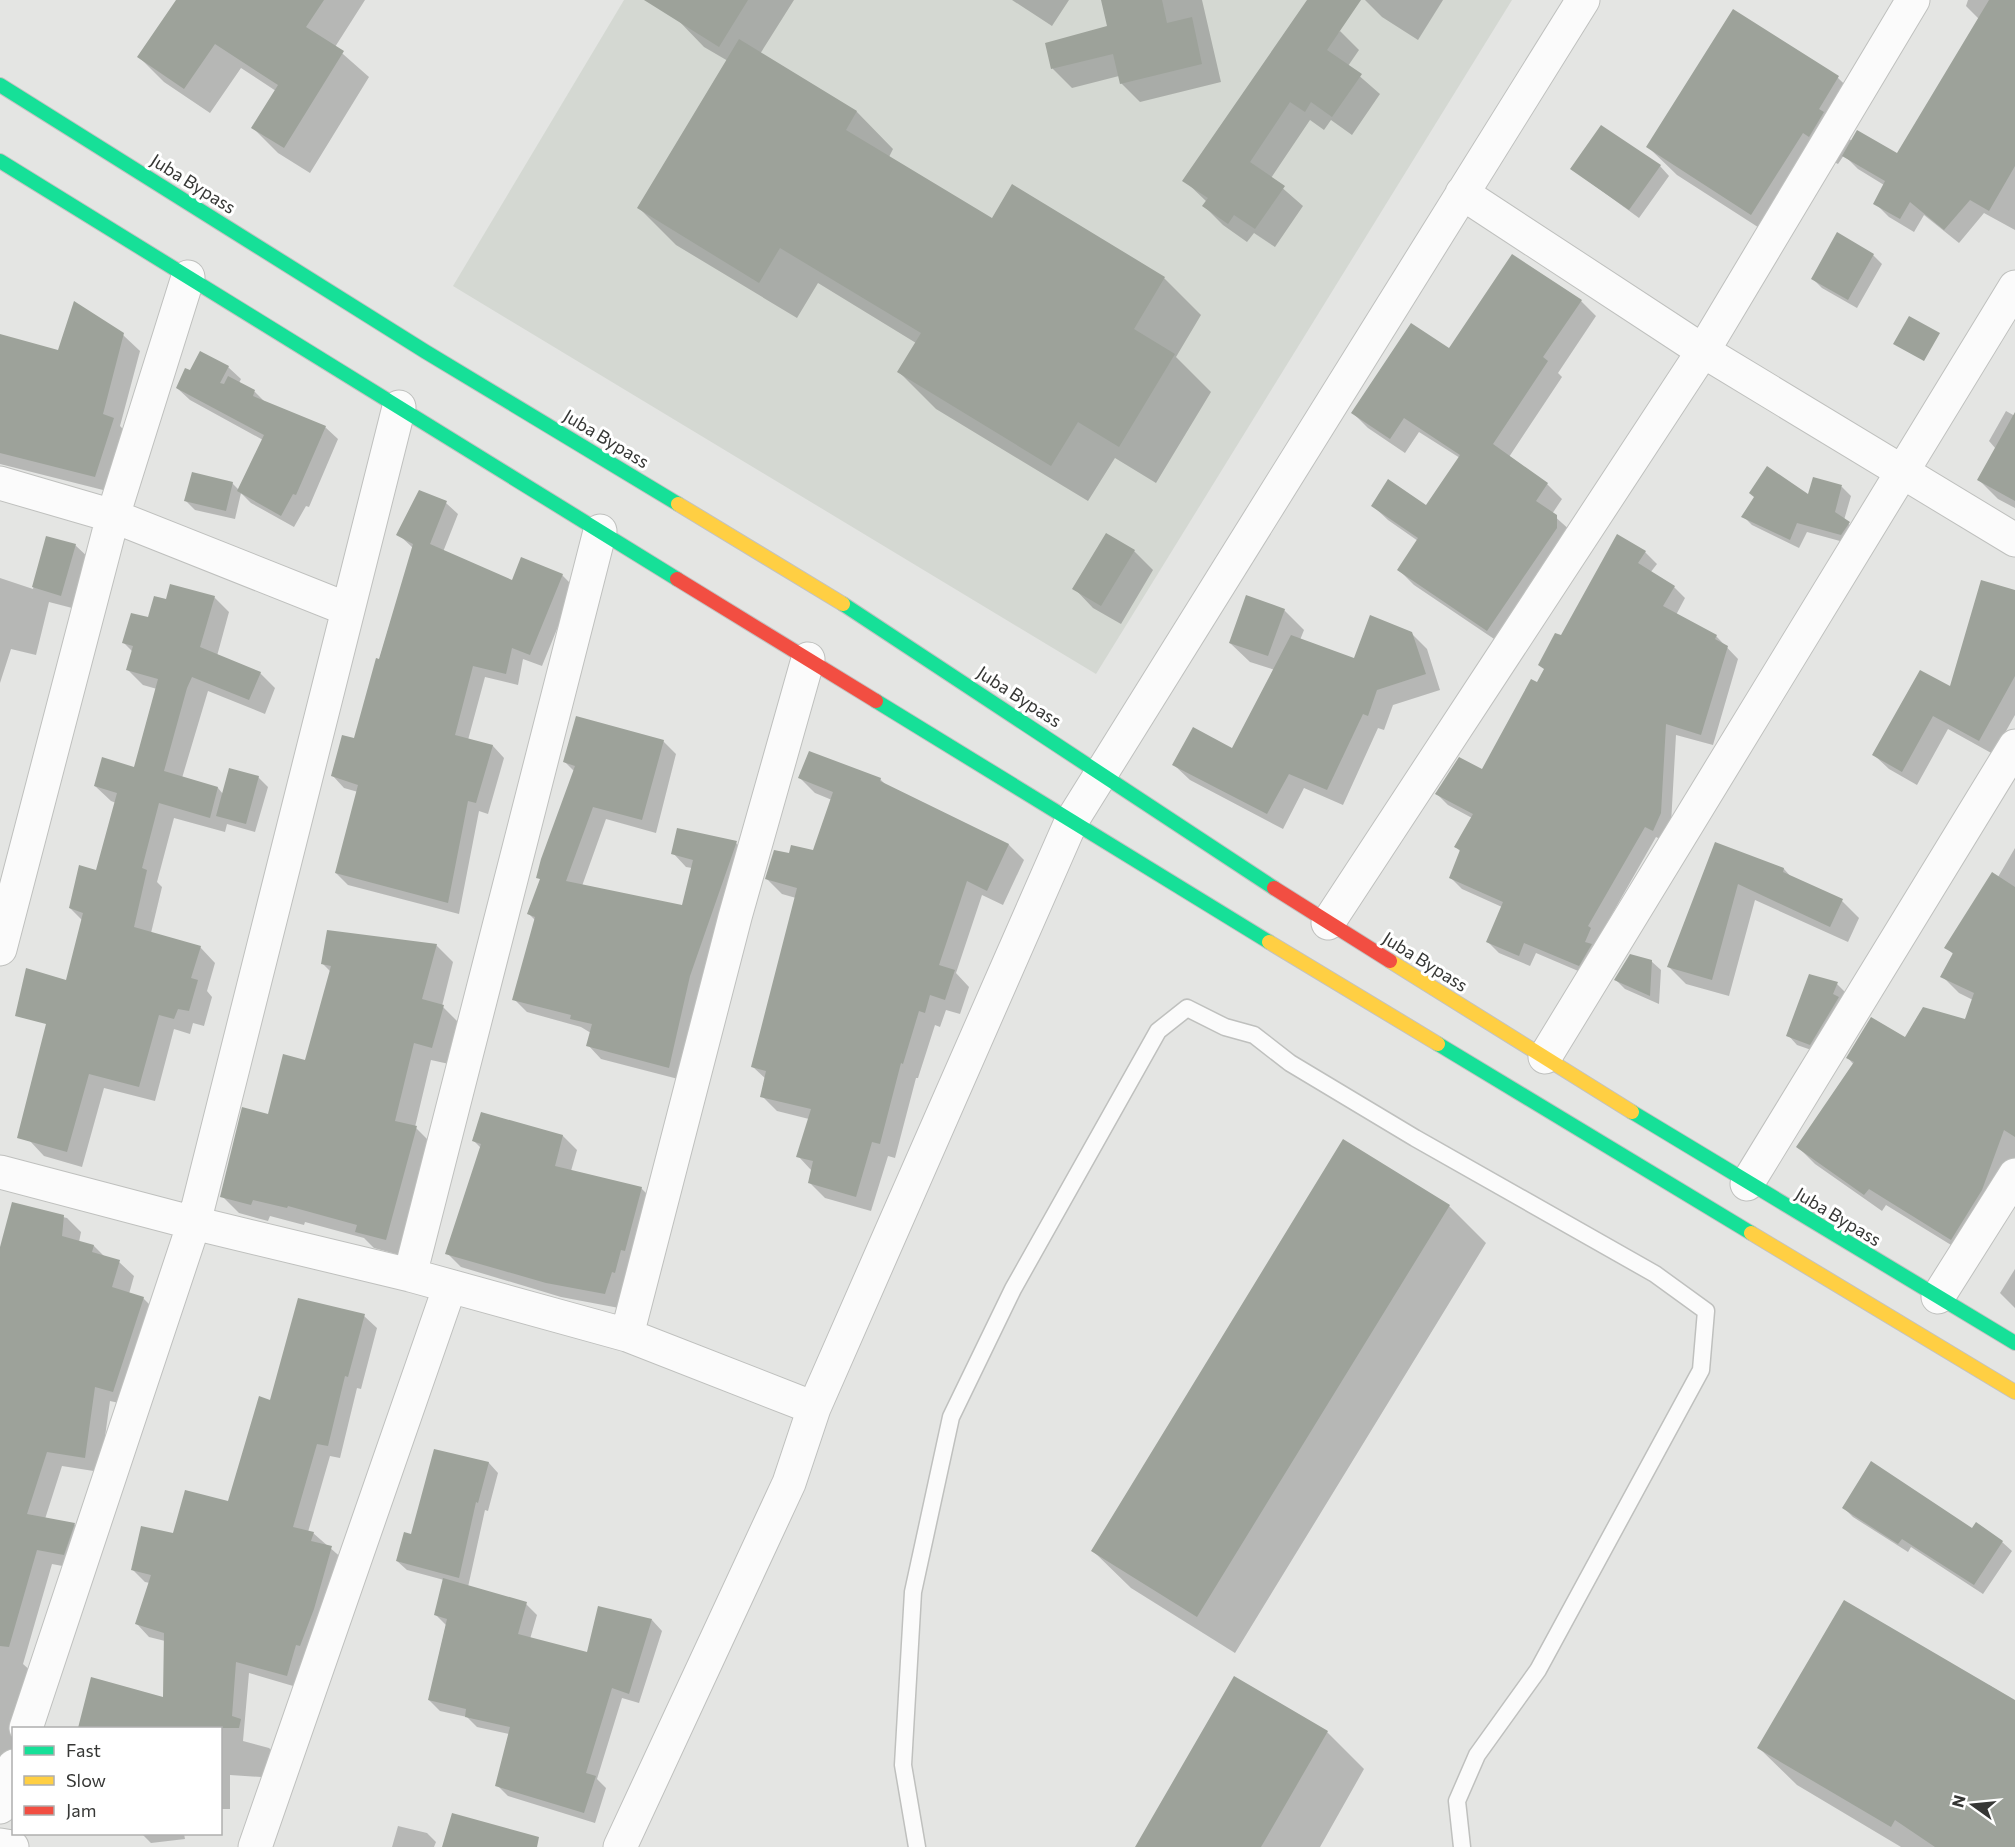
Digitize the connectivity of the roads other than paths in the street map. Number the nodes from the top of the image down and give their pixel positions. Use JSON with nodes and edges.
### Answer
{"nodes":[{"id":1,"x":1583,"y":0,"type":"edge"},
{"id":2,"x":1913,"y":0,"type":"edge"},
{"id":3,"x":0,"y":85,"type":"edge"},
{"id":4,"x":0,"y":161,"type":"edge"},
{"id":5,"x":1462,"y":193,"type":"junction"},
{"id":6,"x":188,"y":276,"type":"junction"},
{"id":7,"x":2015,"y":287,"type":"edge"},
{"id":8,"x":1703,"y":351,"type":"junction"},
{"id":9,"x":399,"y":407,"type":"junction"},
{"id":10,"x":1902,"y":471,"type":"junction"},
{"id":11,"x":0,"y":483,"type":"edge"},
{"id":12,"x":113,"y":516,"type":"junction"},
{"id":13,"x":600,"y":531,"type":"junction"},
{"id":14,"x":2015,"y":540,"type":"edge"},
{"id":15,"x":347,"y":609,"type":"junction"},
{"id":16,"x":808,"y":659,"type":"junction"},
{"id":17,"x":2015,"y":746,"type":"edge"},
{"id":18,"x":1101,"y":772,"type":"junction"},
{"id":19,"x":1071,"y":822,"type":"junction"},
{"id":20,"x":1328,"y":923,"type":"junction"},
{"id":21,"x":0,"y":948,"type":"edge"},
{"id":22,"x":1545,"y":1057,"type":"junction"},
{"id":23,"x":0,"y":1172,"type":"edge"},
{"id":24,"x":2015,"y":1175,"type":"edge"},
{"id":25,"x":1747,"y":1184,"type":"junction"},
{"id":26,"x":194,"y":1223,"type":"junction"},
{"id":27,"x":410,"y":1275,"type":"junction"},
{"id":28,"x":450,"y":1286,"type":"junction"},
{"id":29,"x":1938,"y":1298,"type":"junction"},
{"id":30,"x":627,"y":1335,"type":"junction"},
{"id":31,"x":2015,"y":1343,"type":"edge"},
{"id":32,"x":2015,"y":1392,"type":"edge"},
{"id":33,"x":814,"y":1408,"type":"junction"},
{"id":34,"x":26,"y":1727,"type":"edge"},
{"id":35,"x":12,"y":1772,"type":"edge"},
{"id":36,"x":0,"y":1807,"type":"edge"},
{"id":37,"x":0,"y":1845,"type":"edge"},
{"id":38,"x":12,"y":1847,"type":"edge"},
{"id":39,"x":255,"y":1847,"type":"edge"},
{"id":40,"x":620,"y":1847,"type":"edge"},
{"id":41,"x":917,"y":1847,"type":"edge"},
{"id":42,"x":1462,"y":1847,"type":"edge"}],
"edges":[{"from":1,"to":5,"type":"street"},
{"from":2,"to":8,"type":"street"},
{"from":3,"to":18,"type":"main road","name":"Juba Bypass"},
{"from":4,"to":6,"type":"main road"},
{"from":5,"to":8,"type":"street"},
{"from":5,"to":18,"type":"street"},
{"from":6,"to":9,"type":"main road"},
{"from":6,"to":12,"type":"street"},
{"from":7,"to":10,"type":"street"},
{"from":8,"to":10,"type":"street"},
{"from":8,"to":20,"type":"street"},
{"from":9,"to":13,"type":"main road"},
{"from":9,"to":15,"type":"street"},
{"from":10,"to":14,"type":"street"},
{"from":10,"to":22,"type":"street"},
{"from":11,"to":12,"type":"street"},
{"from":12,"to":15,"type":"street"},
{"from":12,"to":21,"type":"street"},
{"from":13,"to":16,"type":"main road"},
{"from":13,"to":27,"type":"street"},
{"from":15,"to":26,"type":"street"},
{"from":16,"to":19,"type":"main road"},
{"from":16,"to":30,"type":"street"},
{"from":17,"to":25,"type":"street"},
{"from":18,"to":19,"type":"street"},
{"from":18,"to":20,"type":"main road","name":"Juba Bypass"},
{"from":19,"to":32,"type":"main road"},
{"from":19,"to":33,"type":"street"},
{"from":20,"to":22,"type":"main road","name":"Juba Bypass"},
{"from":22,"to":25,"type":"main road","name":"Juba Bypass"},
{"from":23,"to":26,"type":"street"},
{"from":24,"to":29,"type":"street"},
{"from":25,"to":29,"type":"main road","name":"Juba Bypass"},
{"from":26,"to":27,"type":"street"},
{"from":26,"to":34,"type":"street"},
{"from":27,"to":28,"type":"street"},
{"from":28,"to":30,"type":"street"},
{"from":28,"to":39,"type":"street"},
{"from":29,"to":31,"type":"main road","name":"Juba Bypass"},
{"from":30,"to":33,"type":"street"},
{"from":33,"to":40,"type":"street"},
{"from":35,"to":36,"type":"street"},
{"from":37,"to":38,"type":"street"},
{"from":41,"to":42,"type":"lane"}]}
